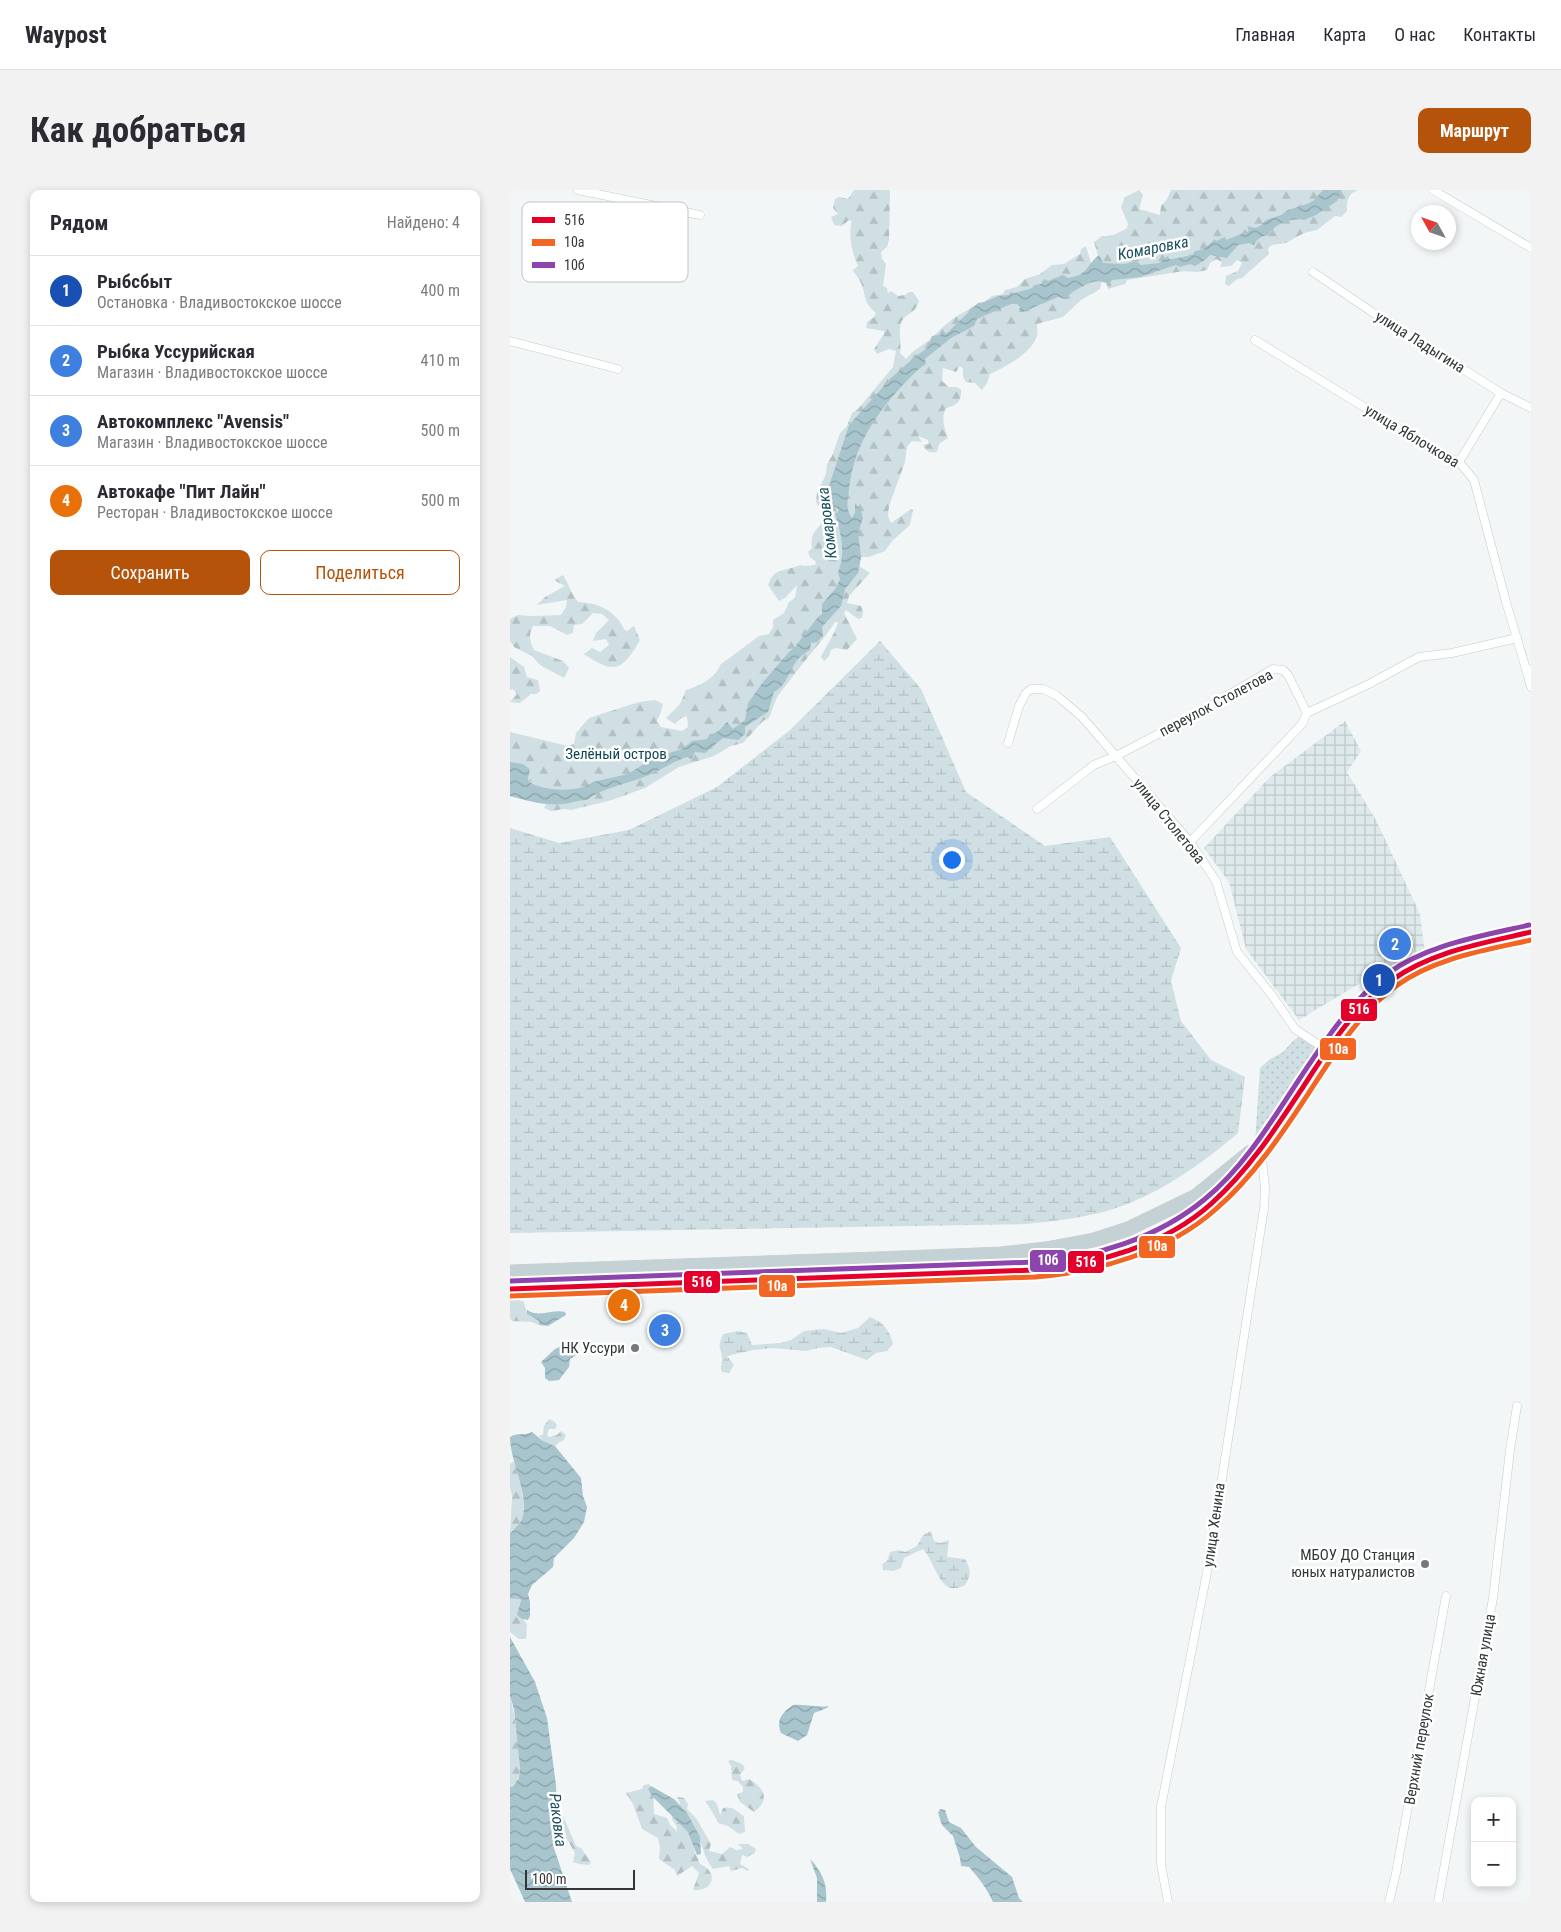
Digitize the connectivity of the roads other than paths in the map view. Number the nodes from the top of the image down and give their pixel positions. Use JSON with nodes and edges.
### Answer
{"nodes":[{"id":1,"x":578,"y":190,"type":"edge"},
{"id":2,"x":1433,"y":190,"type":"edge"},
{"id":3,"x":637,"y":202,"type":"edge"},
{"id":4,"x":688,"y":213,"type":"edge"},
{"id":5,"x":700,"y":215,"type":"dead end"},
{"id":6,"x":1531,"y":248,"type":"edge"},
{"id":7,"x":1313,"y":272,"type":"dead end"},
{"id":8,"x":1254,"y":340,"type":"dead end"},
{"id":9,"x":510,"y":341,"type":"edge"},
{"id":10,"x":618,"y":369,"type":"dead end"},
{"id":11,"x":1501,"y":393,"type":"junction"},
{"id":12,"x":1531,"y":408,"type":"edge"},
{"id":13,"x":1459,"y":462,"type":"junction"},
{"id":14,"x":1516,"y":638,"type":"junction"},
{"id":15,"x":1529,"y":669,"type":"edge"},
{"id":16,"x":1531,"y":687,"type":"edge"},
{"id":17,"x":1306,"y":713,"type":"junction"},
{"id":18,"x":1008,"y":743,"type":"dead end"},
{"id":19,"x":1116,"y":756,"type":"junction"},
{"id":20,"x":1037,"y":809,"type":"dead end"},
{"id":21,"x":1190,"y":842,"type":"junction"},
{"id":22,"x":1531,"y":932,"type":"edge"},
{"id":23,"x":1328,"y":1051,"type":"junction"},
{"id":24,"x":1261,"y":1147,"type":"junction"},
{"id":25,"x":1018,"y":1252,"type":"junction"},
{"id":26,"x":1019,"y":1270,"type":"junction"},
{"id":27,"x":510,"y":1272,"type":"edge"},
{"id":28,"x":510,"y":1289,"type":"edge"},
{"id":29,"x":1517,"y":1406,"type":"dead end"},
{"id":30,"x":1446,"y":1596,"type":"dead end"},
{"id":31,"x":1168,"y":1902,"type":"edge"},
{"id":32,"x":1389,"y":1902,"type":"edge"},
{"id":33,"x":1438,"y":1902,"type":"edge"}],
"edges":[{"from":1,"to":3,"type":"street"},
{"from":2,"to":6,"type":"street"},
{"from":4,"to":5,"type":"street"},
{"from":7,"to":11,"type":"street","name":"улица Ладыгина"},
{"from":8,"to":13,"type":"street","name":"улица Яблочкова"},
{"from":9,"to":10,"type":"street"},
{"from":11,"to":12,"type":"street","name":"улица Ладыгина"},
{"from":11,"to":13,"type":"street"},
{"from":13,"to":14,"type":"street","name":"улица Яблочкова"},
{"from":14,"to":15,"type":"street","name":"улица Яблочкова"},
{"from":14,"to":17,"type":"street"},
{"from":15,"to":16,"type":"street","name":"улица Яблочкова"},
{"from":17,"to":19,"type":"street","name":"переулок Столетова"},
{"from":17,"to":21,"type":"street"},
{"from":18,"to":19,"type":"street","name":"улица Столетова"},
{"from":19,"to":20,"type":"street","name":"переулок Столетова"},
{"from":19,"to":21,"type":"street","name":"улица Столетова"},
{"from":21,"to":23,"type":"street","name":"улица Столетова"},
{"from":22,"to":23,"type":"highway"},
{"from":23,"to":24,"type":"highway"},
{"from":24,"to":25,"type":"highway"},
{"from":24,"to":26,"type":"highway"},
{"from":24,"to":31,"type":"street","name":"улица Хенина"},
{"from":25,"to":26,"type":"highway"},
{"from":25,"to":27,"type":"highway"},
{"from":26,"to":28,"type":"highway"},
{"from":29,"to":33,"type":"street","name":"Южная улица"},
{"from":30,"to":32,"type":"street","name":"Верхний переулок"}]}
